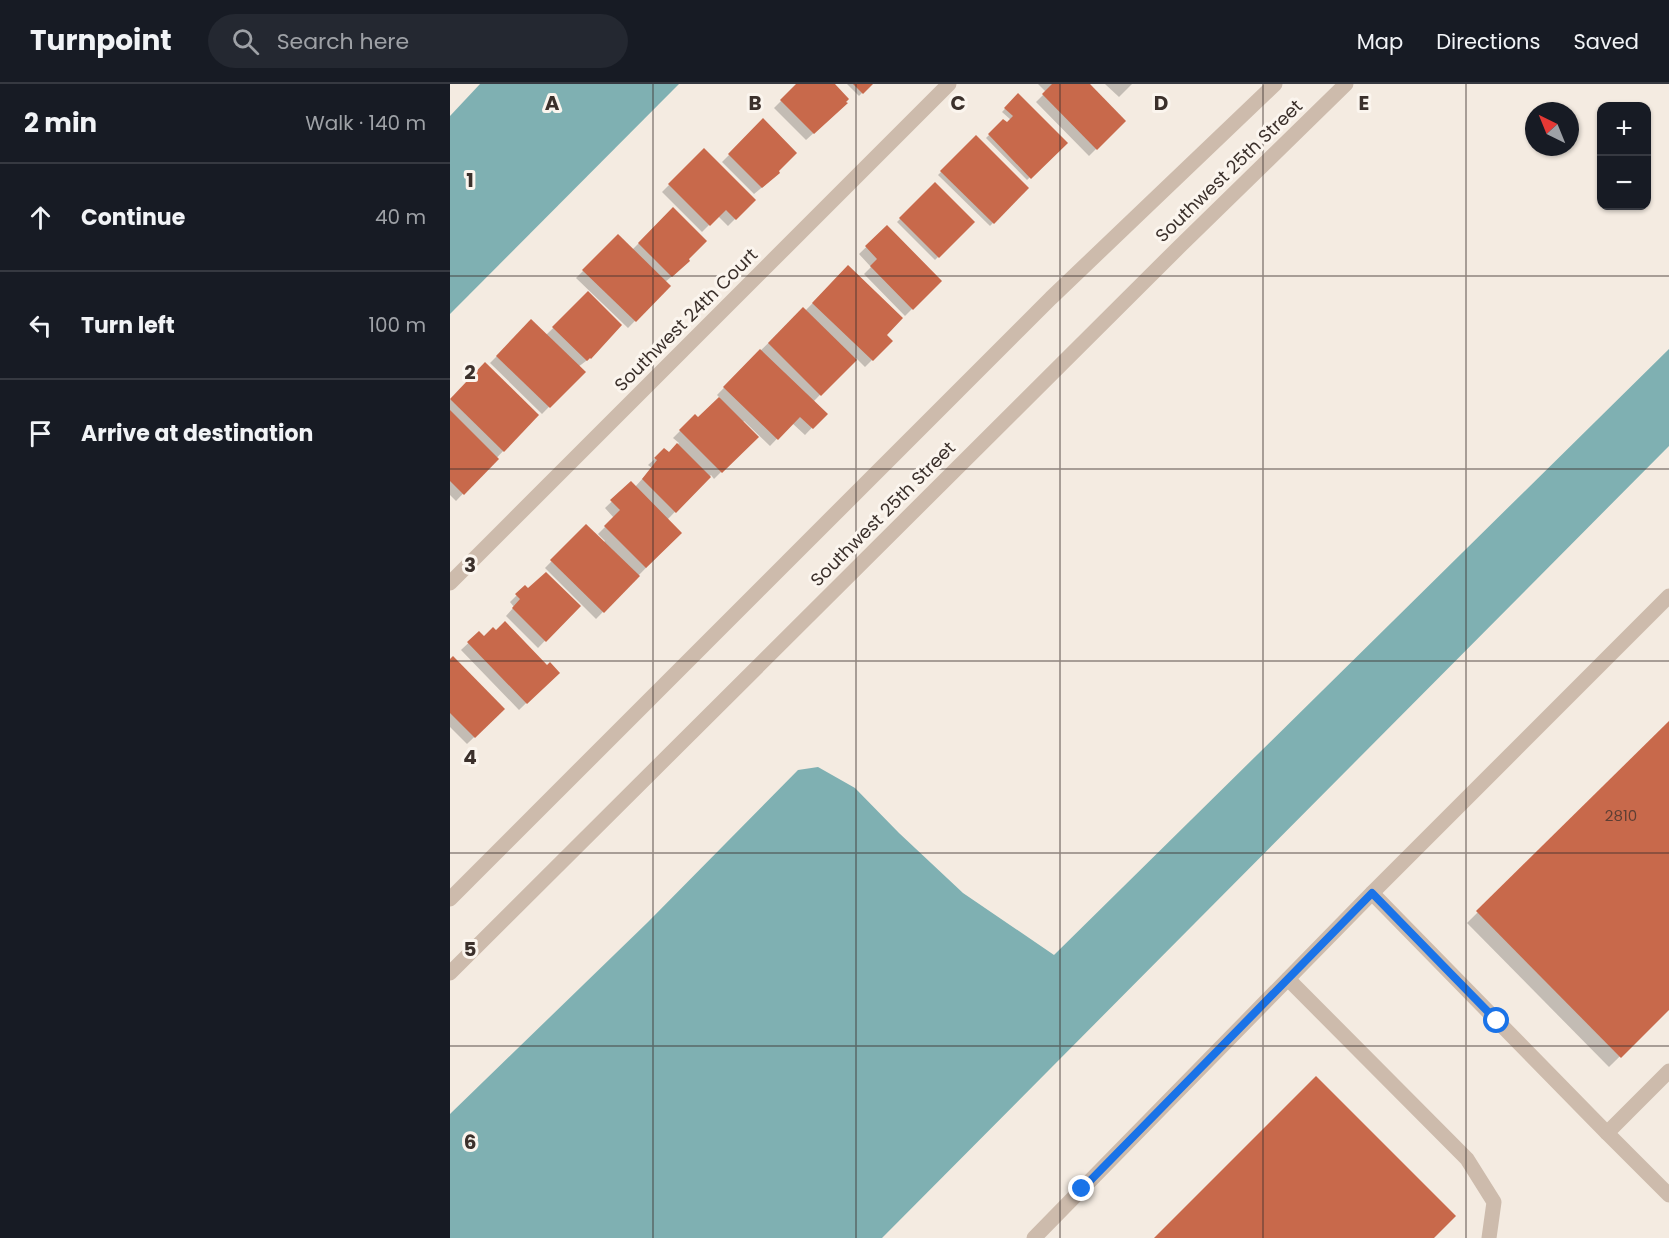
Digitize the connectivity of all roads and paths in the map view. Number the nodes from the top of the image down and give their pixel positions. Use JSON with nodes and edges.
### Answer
{"nodes":[{"id":1,"x":949,"y":84,"type":"edge"},
{"id":2,"x":1275,"y":84,"type":"edge"},
{"id":3,"x":1346,"y":84,"type":"edge"},
{"id":4,"x":450,"y":583,"type":"edge"},
{"id":5,"x":1669,"y":596,"type":"edge"},
{"id":6,"x":1372,"y":893,"type":"junction"},
{"id":7,"x":450,"y":899,"type":"edge"},
{"id":8,"x":450,"y":973,"type":"edge"},
{"id":9,"x":1288,"y":979,"type":"junction"},
{"id":10,"x":1669,"y":1071,"type":"edge"},
{"id":11,"x":1607,"y":1133,"type":"junction"},
{"id":12,"x":1669,"y":1195,"type":"edge"},
{"id":13,"x":1034,"y":1238,"type":"edge"},
{"id":14,"x":1489,"y":1238,"type":"edge"}],
"edges":[{"from":1,"to":4,"type":"street","name":"Southwest 24th Court"},
{"from":2,"to":7,"type":"street","name":"Southwest 25th Street"},
{"from":3,"to":8,"type":"street","name":"Southwest 25th Street"},
{"from":5,"to":6,"type":"street"},
{"from":6,"to":9,"type":"street"},
{"from":6,"to":11,"type":"street"},
{"from":9,"to":13,"type":"street"},
{"from":9,"to":14,"type":"street"},
{"from":10,"to":11,"type":"street"},
{"from":11,"to":12,"type":"street"}]}
